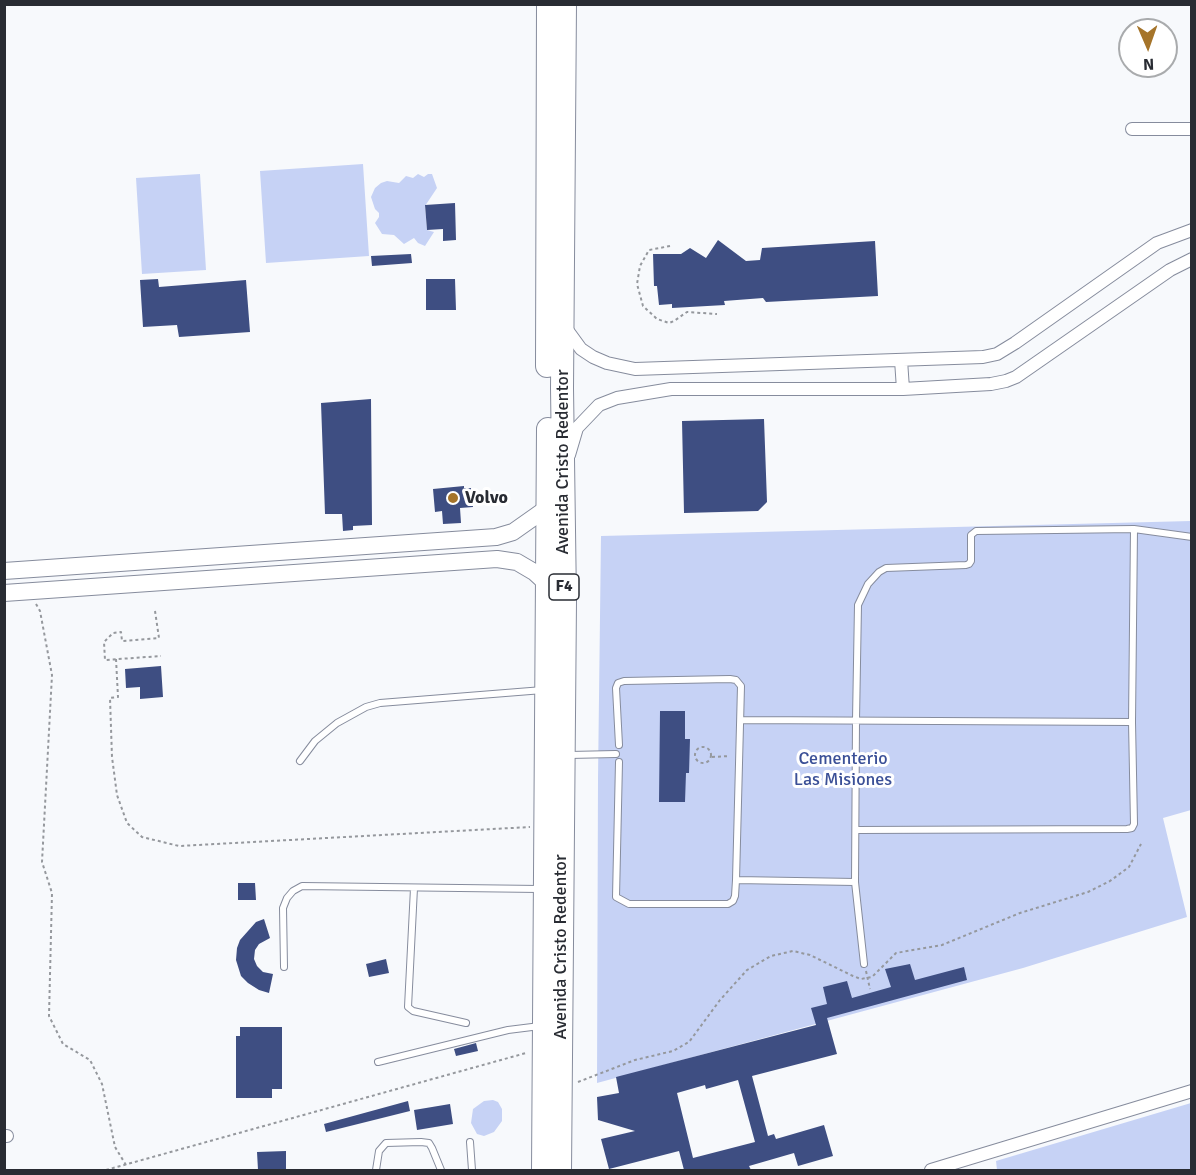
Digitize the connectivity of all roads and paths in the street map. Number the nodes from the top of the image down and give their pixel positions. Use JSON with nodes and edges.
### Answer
{"nodes":[{"id":1,"x":548,"y":4,"type":"edge"},
{"id":2,"x":565,"y":4,"type":"edge"},
{"id":3,"x":1132,"y":129,"type":"dead end"},
{"id":4,"x":1191,"y":129,"type":"edge"},
{"id":5,"x":1191,"y":230,"type":"edge"},
{"id":6,"x":670,"y":246,"type":"dead end"},
{"id":7,"x":1191,"y":260,"type":"edge"},
{"id":8,"x":717,"y":314,"type":"dead end"},
{"id":9,"x":564,"y":324,"type":"junction"},
{"id":10,"x":901,"y":360,"type":"junction"},
{"id":11,"x":706,"y":367,"type":"junction"},
{"id":12,"x":668,"y":368,"type":"junction"},
{"id":13,"x":708,"y":387,"type":"junction"},
{"id":14,"x":671,"y":389,"type":"junction"},
{"id":15,"x":903,"y":389,"type":"junction"},
{"id":16,"x":564,"y":467,"type":"junction"},
{"id":17,"x":547,"y":508,"type":"junction"},
{"id":18,"x":1134,"y":529,"type":"junction"},
{"id":19,"x":496,"y":537,"type":"junction"},
{"id":20,"x":1191,"y":537,"type":"edge"},
{"id":21,"x":497,"y":559,"type":"junction"},
{"id":22,"x":37,"y":569,"type":"junction"},
{"id":23,"x":4,"y":571,"type":"edge"},
{"id":24,"x":548,"y":585,"type":"junction"},
{"id":25,"x":35,"y":591,"type":"junction"},
{"id":26,"x":4,"y":593,"type":"edge"},
{"id":27,"x":155,"y":611,"type":"dead end"},
{"id":28,"x":161,"y":656,"type":"dead end"},
{"id":29,"x":116,"y":659,"type":"junction"},
{"id":30,"x":546,"y":690,"type":"junction"},
{"id":31,"x":741,"y":720,"type":"junction"},
{"id":32,"x":856,"y":720,"type":"junction"},
{"id":33,"x":1132,"y":722,"type":"junction"},
{"id":34,"x":620,"y":745,"type":"dead end"},
{"id":35,"x":616,"y":754,"type":"dead end"},
{"id":36,"x":562,"y":755,"type":"junction"},
{"id":37,"x":740,"y":755,"type":"junction"},
{"id":38,"x":712,"y":757,"type":"junction"},
{"id":39,"x":300,"y":760,"type":"dead end"},
{"id":40,"x":619,"y":762,"type":"dead end"},
{"id":41,"x":544,"y":826,"type":"junction"},
{"id":42,"x":857,"y":830,"type":"junction"},
{"id":43,"x":1141,"y":844,"type":"dead end"},
{"id":44,"x":736,"y":880,"type":"junction"},
{"id":45,"x":855,"y":882,"type":"junction"},
{"id":46,"x":414,"y":888,"type":"junction"},
{"id":47,"x":544,"y":889,"type":"junction"},
{"id":48,"x":864,"y":963,"type":"joint"},
{"id":49,"x":284,"y":967,"type":"dead end"},
{"id":50,"x":867,"y":978,"type":"junction"},
{"id":51,"x":870,"y":989,"type":"dead end"},
{"id":52,"x":466,"y":1023,"type":"dead end"},
{"id":53,"x":543,"y":1037,"type":"junction"},
{"id":54,"x":378,"y":1062,"type":"dead end"},
{"id":55,"x":561,"y":1087,"type":"junction"},
{"id":56,"x":1191,"y":1091,"type":"edge"},
{"id":57,"x":470,"y":1142,"type":"dead end"},
{"id":58,"x":126,"y":1165,"type":"junction"},
{"id":59,"x":106,"y":1170,"type":"edge"},
{"id":60,"x":376,"y":1170,"type":"edge"},
{"id":61,"x":441,"y":1170,"type":"edge"},
{"id":62,"x":472,"y":1170,"type":"edge"},
{"id":63,"x":543,"y":1170,"type":"edge"},
{"id":64,"x":560,"y":1170,"type":"edge"},
{"id":65,"x":931,"y":1170,"type":"edge"}],
"edges":[{"from":1,"to":17,"type":"highway","name":"Avenida Cristo Redentor","number":"F4"},
{"from":2,"to":9,"type":"highway","name":"Avenida Cristo Redentor","number":"F4"},
{"from":3,"to":4,"type":"street"},
{"from":5,"to":10,"type":"street"},
{"from":6,"to":8,"type":"path"},
{"from":7,"to":15,"type":"street"},
{"from":9,"to":12,"type":"street"},
{"from":9,"to":16,"type":"highway","name":"Avenida Cristo Redentor","number":"F4"},
{"from":10,"to":11,"type":"street"},
{"from":10,"to":15,"type":"street"},
{"from":11,"to":12,"type":"street"},
{"from":11,"to":13,"type":"street"},
{"from":12,"to":14,"type":"street"},
{"from":13,"to":14,"type":"street"},
{"from":13,"to":15,"type":"street"},
{"from":14,"to":16,"type":"street"},
{"from":16,"to":36,"type":"highway","name":"Avenida Cristo Redentor","number":"F4"},
{"from":17,"to":19,"type":"main road"},
{"from":17,"to":24,"type":"highway","name":"Avenida Cristo Redentor","number":"F4"},
{"from":18,"to":20,"type":"lane"},
{"from":18,"to":32,"type":"lane"},
{"from":18,"to":33,"type":"lane"},
{"from":19,"to":21,"type":"main road"},
{"from":19,"to":22,"type":"main road"},
{"from":21,"to":24,"type":"main road"},
{"from":21,"to":25,"type":"main road"},
{"from":22,"to":23,"type":"main road"},
{"from":22,"to":25,"type":"main road"},
{"from":24,"to":30,"type":"highway","name":"Avenida Cristo Redentor","number":"F4"},
{"from":25,"to":26,"type":"main road"},
{"from":25,"to":58,"type":"path"},
{"from":27,"to":29,"type":"path"},
{"from":28,"to":29,"type":"path"},
{"from":29,"to":41,"type":"path"},
{"from":30,"to":39,"type":"lane"},
{"from":30,"to":41,"type":"highway","name":"Avenida Cristo Redentor","number":"F4"},
{"from":31,"to":32,"type":"lane"},
{"from":31,"to":34,"type":"lane"},
{"from":31,"to":37,"type":"lane"},
{"from":32,"to":33,"type":"lane"},
{"from":32,"to":42,"type":"lane"},
{"from":33,"to":42,"type":"lane"},
{"from":35,"to":36,"type":"lane"},
{"from":36,"to":55,"type":"highway","name":"Avenida Cristo Redentor","number":"F4"},
{"from":37,"to":38,"type":"path"},
{"from":37,"to":44,"type":"lane"},
{"from":38,"to":38,"type":"path"},
{"from":40,"to":44,"type":"lane"},
{"from":41,"to":47,"type":"highway","name":"Avenida Cristo Redentor","number":"F4"},
{"from":42,"to":45,"type":"lane"},
{"from":43,"to":50,"type":"path"},
{"from":44,"to":45,"type":"lane"},
{"from":45,"to":48,"type":"lane"},
{"from":46,"to":47,"type":"lane"},
{"from":46,"to":49,"type":"lane"},
{"from":46,"to":52,"type":"lane"},
{"from":47,"to":53,"type":"highway","name":"Avenida Cristo Redentor","number":"F4"},
{"from":48,"to":50,"type":"path"},
{"from":50,"to":51,"type":"path"},
{"from":50,"to":55,"type":"path"},
{"from":53,"to":54,"type":"lane"},
{"from":53,"to":58,"type":"path"},
{"from":53,"to":63,"type":"highway","name":"Avenida Cristo Redentor","number":"F4"},
{"from":55,"to":64,"type":"highway","name":"Avenida Cristo Redentor","number":"F4"},
{"from":56,"to":65,"type":"street"},
{"from":57,"to":62,"type":"lane"},
{"from":58,"to":59,"type":"path"},
{"from":60,"to":61,"type":"lane"}]}
